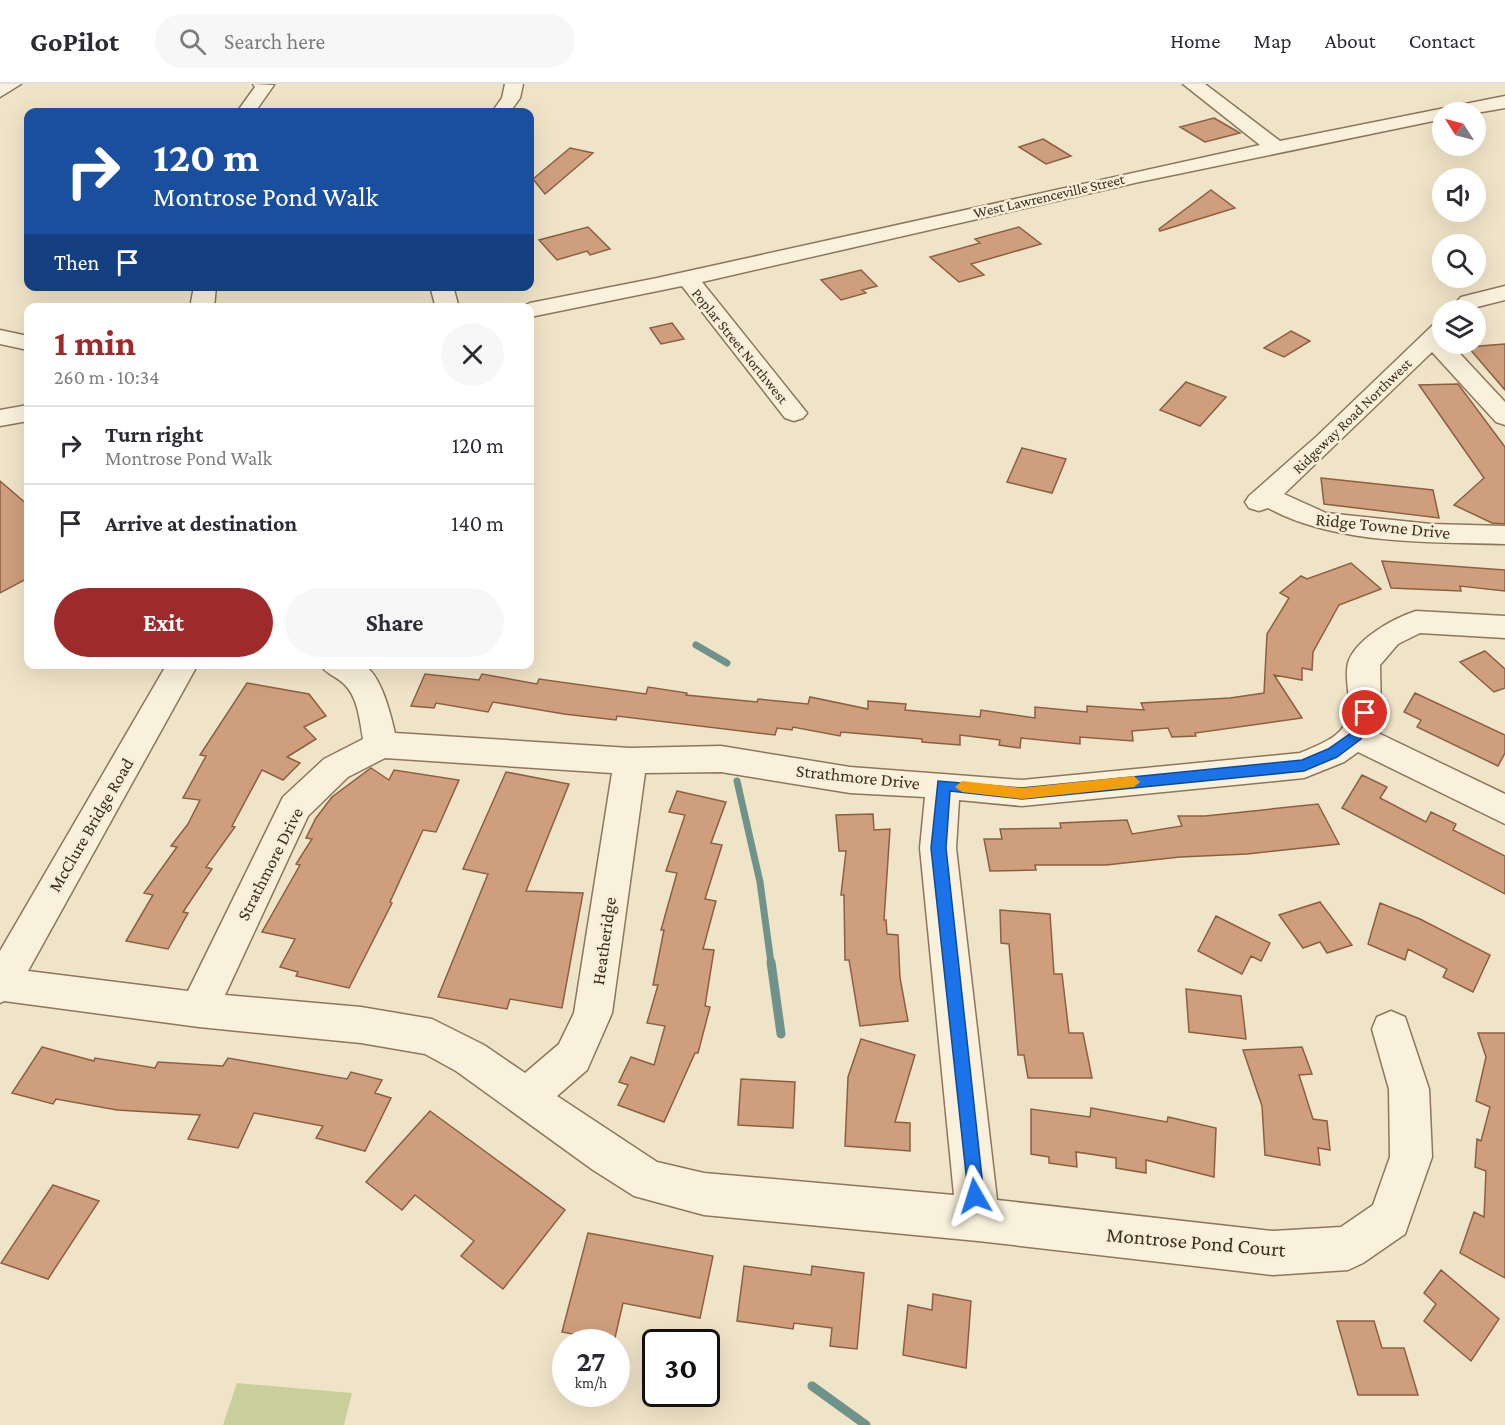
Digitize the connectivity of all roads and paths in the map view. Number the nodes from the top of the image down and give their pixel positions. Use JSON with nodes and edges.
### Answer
{"nodes":[{"id":1,"x":12,"y":84,"type":"edge"},
{"id":2,"x":262,"y":84,"type":"edge"},
{"id":3,"x":514,"y":84,"type":"edge"},
{"id":4,"x":529,"y":84,"type":"edge"},
{"id":5,"x":1192,"y":84,"type":"edge"},
{"id":6,"x":0,"y":91,"type":"edge"},
{"id":7,"x":1505,"y":102,"type":"edge"},
{"id":8,"x":1486,"y":105,"type":"edge"},
{"id":9,"x":249,"y":108,"type":"edge"},
{"id":10,"x":504,"y":108,"type":"edge"},
{"id":11,"x":518,"y":108,"type":"edge"},
{"id":12,"x":1432,"y":115,"type":"edge"},
{"id":13,"x":1275,"y":147,"type":"junction"},
{"id":14,"x":687,"y":278,"type":"junction"},
{"id":15,"x":657,"y":285,"type":"junction"},
{"id":16,"x":1505,"y":293,"type":"edge"},
{"id":17,"x":1477,"y":300,"type":"edge"},
{"id":18,"x":534,"y":309,"type":"edge"},
{"id":19,"x":534,"y":323,"type":"edge"},
{"id":20,"x":0,"y":337,"type":"edge"},
{"id":21,"x":1432,"y":339,"type":"edge"},
{"id":22,"x":24,"y":342,"type":"edge"},
{"id":23,"x":1455,"y":354,"type":"edge"},
{"id":24,"x":794,"y":413,"type":"dead end"},
{"id":25,"x":24,"y":414,"type":"edge"},
{"id":26,"x":1505,"y":417,"type":"edge"},
{"id":27,"x":0,"y":418,"type":"edge"},
{"id":28,"x":1263,"y":499,"type":"joint"},
{"id":29,"x":1505,"y":535,"type":"edge"},
{"id":30,"x":1505,"y":627,"type":"edge"},
{"id":31,"x":180,"y":669,"type":"edge"},
{"id":32,"x":347,"y":669,"type":"edge"},
{"id":33,"x":1356,"y":736,"type":"junction"},
{"id":34,"x":381,"y":745,"type":"junction"},
{"id":35,"x":630,"y":761,"type":"junction"},
{"id":36,"x":943,"y":785,"type":"junction"},
{"id":37,"x":1505,"y":810,"type":"edge"},
{"id":38,"x":1,"y":985,"type":"edge"},
{"id":39,"x":199,"y":1010,"type":"junction"},
{"id":40,"x":1391,"y":1029,"type":"dead end"},
{"id":41,"x":527,"y":1097,"type":"junction"},
{"id":42,"x":978,"y":1219,"type":"junction"}],
"edges":[{"from":1,"to":6,"type":"street"},
{"from":2,"to":9,"type":"street"},
{"from":3,"to":10,"type":"street"},
{"from":4,"to":11,"type":"street"},
{"from":5,"to":13,"type":"street"},
{"from":7,"to":8,"type":"street"},
{"from":12,"to":13,"type":"street","name":"West Lawrenceville Street"},
{"from":13,"to":14,"type":"street","name":"West Lawrenceville Street"},
{"from":14,"to":15,"type":"street","name":"West Lawrenceville Street"},
{"from":14,"to":24,"type":"street","name":"Poplar Street Northwest"},
{"from":15,"to":18,"type":"street","name":"West Lawrenceville Street"},
{"from":15,"to":19,"type":"street","name":"West Lawrenceville Street"},
{"from":16,"to":17,"type":"street"},
{"from":20,"to":22,"type":"street"},
{"from":21,"to":28,"type":"street","name":"Ridgeway Road Northwest"},
{"from":23,"to":26,"type":"street"},
{"from":25,"to":27,"type":"street"},
{"from":28,"to":29,"type":"street","name":"Ridge Towne Drive"},
{"from":30,"to":33,"type":"street"},
{"from":31,"to":38,"type":"street","name":"McClure Bridge Road"},
{"from":32,"to":34,"type":"street"},
{"from":33,"to":36,"type":"street"},
{"from":33,"to":37,"type":"street"},
{"from":34,"to":35,"type":"street","name":"Strathmore Drive"},
{"from":34,"to":39,"type":"street","name":"Strathmore Drive"},
{"from":35,"to":36,"type":"street","name":"Strathmore Drive"},
{"from":35,"to":41,"type":"street","name":"Heatheridge"},
{"from":36,"to":42,"type":"street","name":"Strathmore Drive"},
{"from":38,"to":39,"type":"street"},
{"from":39,"to":41,"type":"street"},
{"from":40,"to":42,"type":"street","name":"Montrose Pond Court"},
{"from":41,"to":42,"type":"street"}]}
